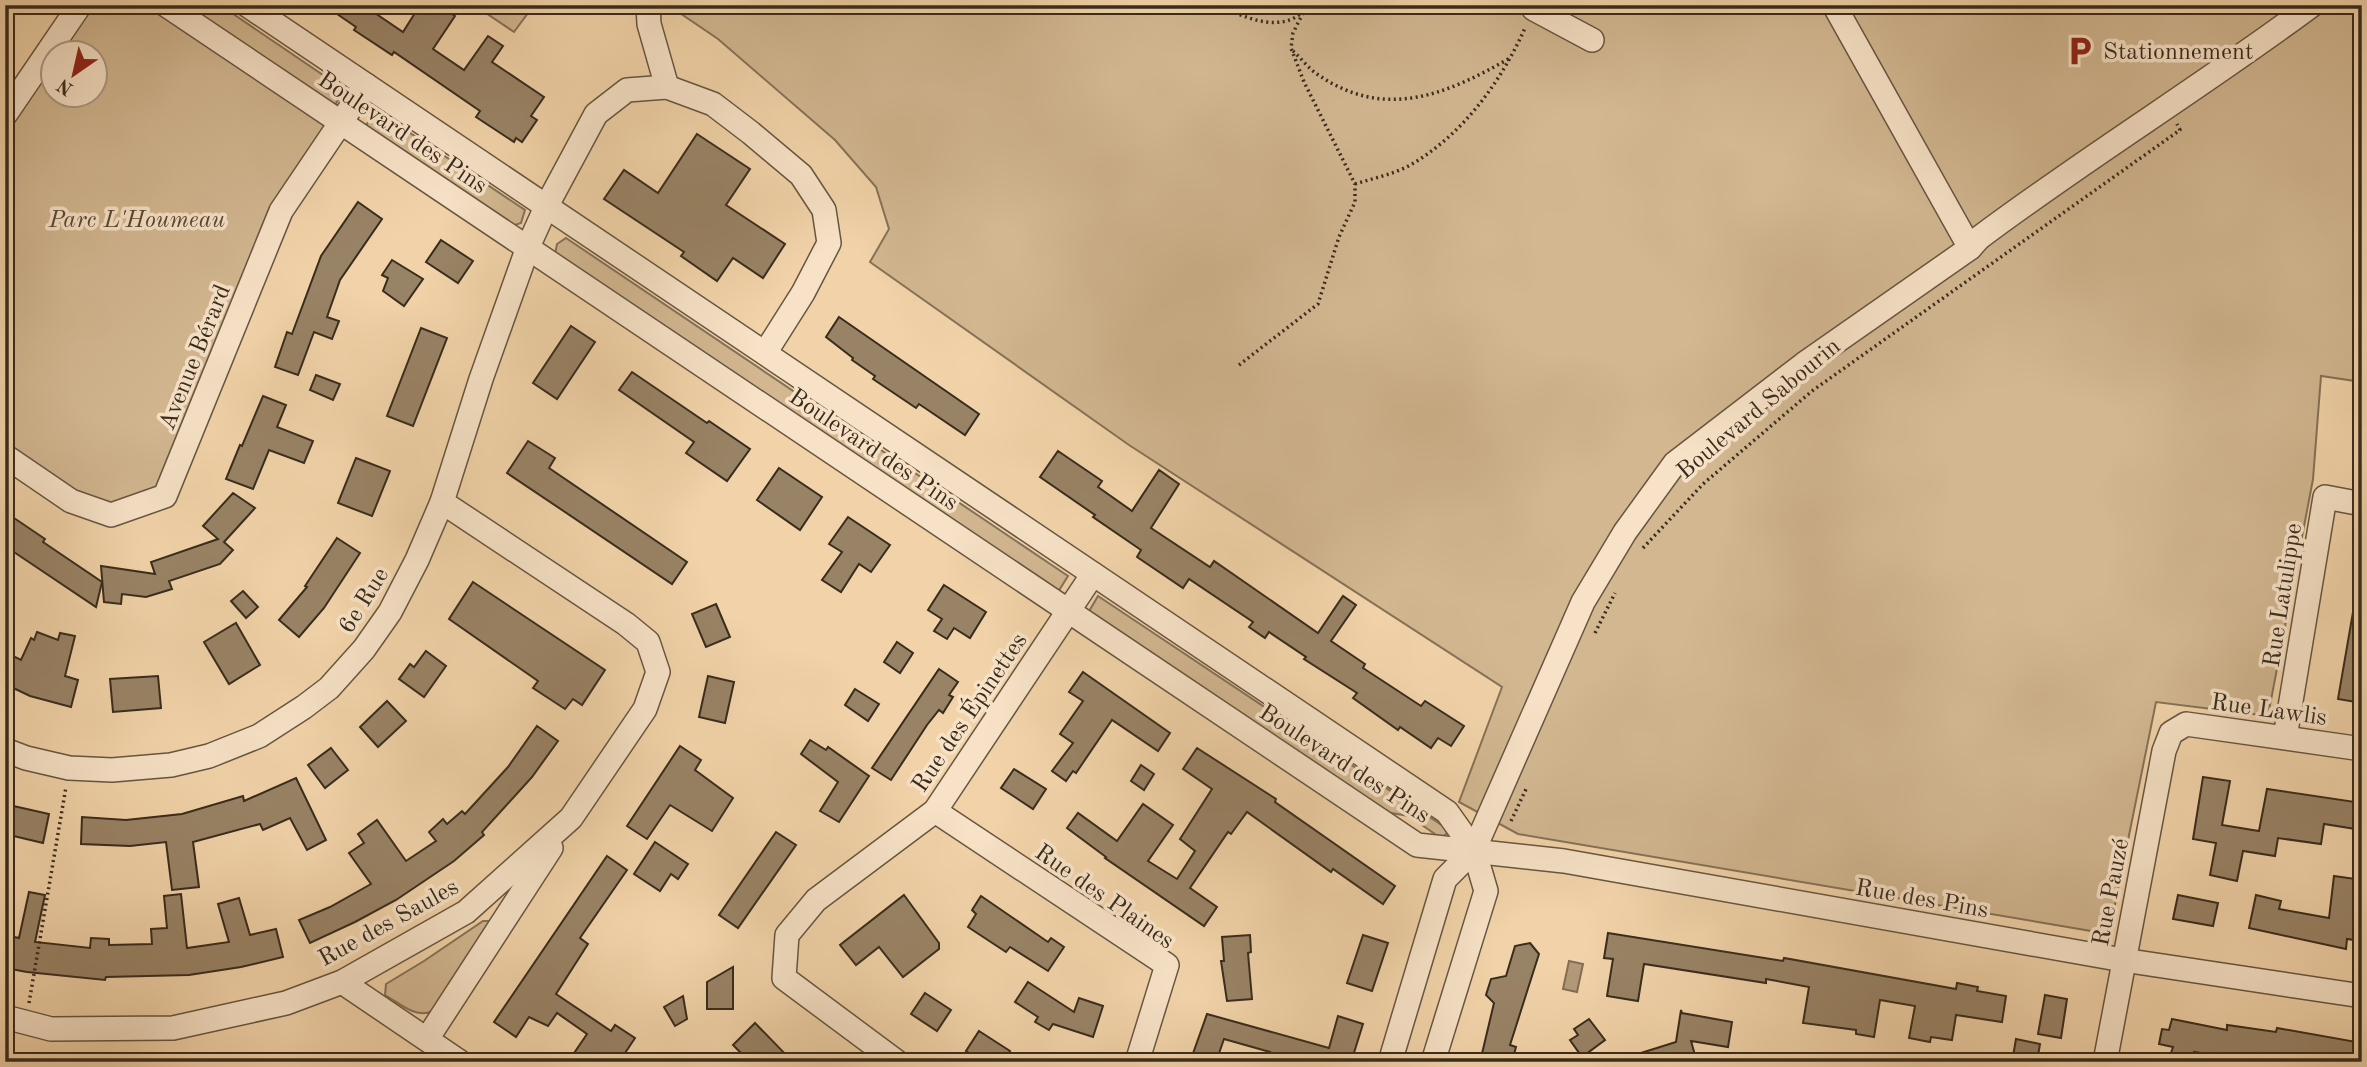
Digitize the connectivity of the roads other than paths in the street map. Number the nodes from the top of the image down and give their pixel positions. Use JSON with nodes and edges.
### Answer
{"nodes":[{"id":1,"x":80,"y":5,"type":"edge"},
{"id":2,"x":166,"y":5,"type":"edge"},
{"id":3,"x":247,"y":5,"type":"edge"},
{"id":4,"x":648,"y":5,"type":"edge"},
{"id":5,"x":1834,"y":5,"type":"edge"},
{"id":6,"x":2312,"y":5,"type":"edge"},
{"id":7,"x":1534,"y":7,"type":"edge"},
{"id":8,"x":1592,"y":40,"type":"dead end"},
{"id":9,"x":366,"y":85,"type":"junction"},
{"id":10,"x":667,"y":88,"type":"junction"},
{"id":11,"x":5,"y":116,"type":"edge"},
{"id":12,"x":342,"y":123,"type":"junction"},
{"id":13,"x":547,"y":206,"type":"junction"},
{"id":14,"x":528,"y":247,"type":"junction"},
{"id":15,"x":1970,"y":248,"type":"junction"},
{"id":16,"x":765,"y":353,"type":"junction"},
{"id":17,"x":5,"y":456,"type":"edge"},
{"id":18,"x":442,"y":502,"type":"junction"},
{"id":19,"x":2362,"y":504,"type":"edge"},
{"id":20,"x":1093,"y":574,"type":"junction"},
{"id":21,"x":1069,"y":612,"type":"junction"},
{"id":22,"x":2171,"y":733,"type":"joint"},
{"id":23,"x":2285,"y":737,"type":"junction"},
{"id":24,"x":2362,"y":749,"type":"edge"},
{"id":25,"x":5,"y":750,"type":"edge"},
{"id":26,"x":935,"y":811,"type":"junction"},
{"id":27,"x":571,"y":818,"type":"junction"},
{"id":28,"x":1474,"y":850,"type":"junction"},
{"id":29,"x":2123,"y":960,"type":"junction"},
{"id":30,"x":342,"y":982,"type":"junction"},
{"id":31,"x":2362,"y":996,"type":"edge"},
{"id":32,"x":15,"y":1019,"type":"edge"},
{"id":33,"x":427,"y":1039,"type":"junction"},
{"id":34,"x":460,"y":1062,"type":"edge"},
{"id":35,"x":897,"y":1062,"type":"edge"},
{"id":36,"x":1137,"y":1062,"type":"edge"},
{"id":37,"x":1390,"y":1062,"type":"edge"},
{"id":38,"x":1433,"y":1062,"type":"edge"},
{"id":39,"x":2105,"y":1062,"type":"edge"}],
"edges":[{"from":1,"to":11,"type":"street"},
{"from":2,"to":12,"type":"street","name":"Boulevard des Pins"},
{"from":3,"to":9,"type":"street","name":"Boulevard des Pins"},
{"from":4,"to":10,"type":"street"},
{"from":5,"to":15,"type":"street"},
{"from":6,"to":15,"type":"street","name":"Boulevard Sabourin"},
{"from":7,"to":8,"type":"street"},
{"from":9,"to":12,"type":"street","name":"Avenue Bérard"},
{"from":9,"to":13,"type":"street","name":"Boulevard des Pins"},
{"from":10,"to":13,"type":"street","name":"6e Rue"},
{"from":10,"to":16,"type":"street"},
{"from":12,"to":14,"type":"street","name":"Boulevard des Pins"},
{"from":12,"to":17,"type":"street","name":"Avenue Bérard"},
{"from":13,"to":14,"type":"street","name":"6e Rue"},
{"from":13,"to":16,"type":"street","name":"Boulevard des Pins"},
{"from":14,"to":18,"type":"street","name":"6e Rue"},
{"from":14,"to":21,"type":"street","name":"Boulevard des Pins"},
{"from":15,"to":28,"type":"street","name":"Boulevard Sabourin"},
{"from":16,"to":20,"type":"street","name":"Boulevard des Pins"},
{"from":18,"to":25,"type":"street","name":"6e Rue"},
{"from":18,"to":27,"type":"street","name":"Rue des Saules"},
{"from":19,"to":23,"type":"street","name":"Rue Latulippe"},
{"from":20,"to":21,"type":"street","name":"Rue des Épinettes"},
{"from":20,"to":28,"type":"street","name":"Boulevard des Pins"},
{"from":21,"to":26,"type":"street","name":"Rue des Épinettes"},
{"from":21,"to":28,"type":"street","name":"Boulevard des Pins"},
{"from":22,"to":23,"type":"street","name":"Rue Lawlis"},
{"from":22,"to":29,"type":"street","name":"Rue Pauzé"},
{"from":23,"to":24,"type":"street","name":"Rue Lawlis"},
{"from":26,"to":35,"type":"street","name":"Rue des Épinettes"},
{"from":26,"to":36,"type":"street","name":"Rue des Plaines"},
{"from":27,"to":30,"type":"street","name":"Rue des Saules"},
{"from":27,"to":33,"type":"street"},
{"from":28,"to":29,"type":"street","name":"Rue des Pins"},
{"from":28,"to":37,"type":"street","name":"Boulevard Sabourin"},
{"from":28,"to":38,"type":"street"},
{"from":29,"to":31,"type":"street","name":"Rue des Pins"},
{"from":29,"to":39,"type":"street","name":"Rue Pauzé"},
{"from":30,"to":32,"type":"street","name":"Rue des Saules"},
{"from":30,"to":33,"type":"street"},
{"from":33,"to":34,"type":"street"}]}
